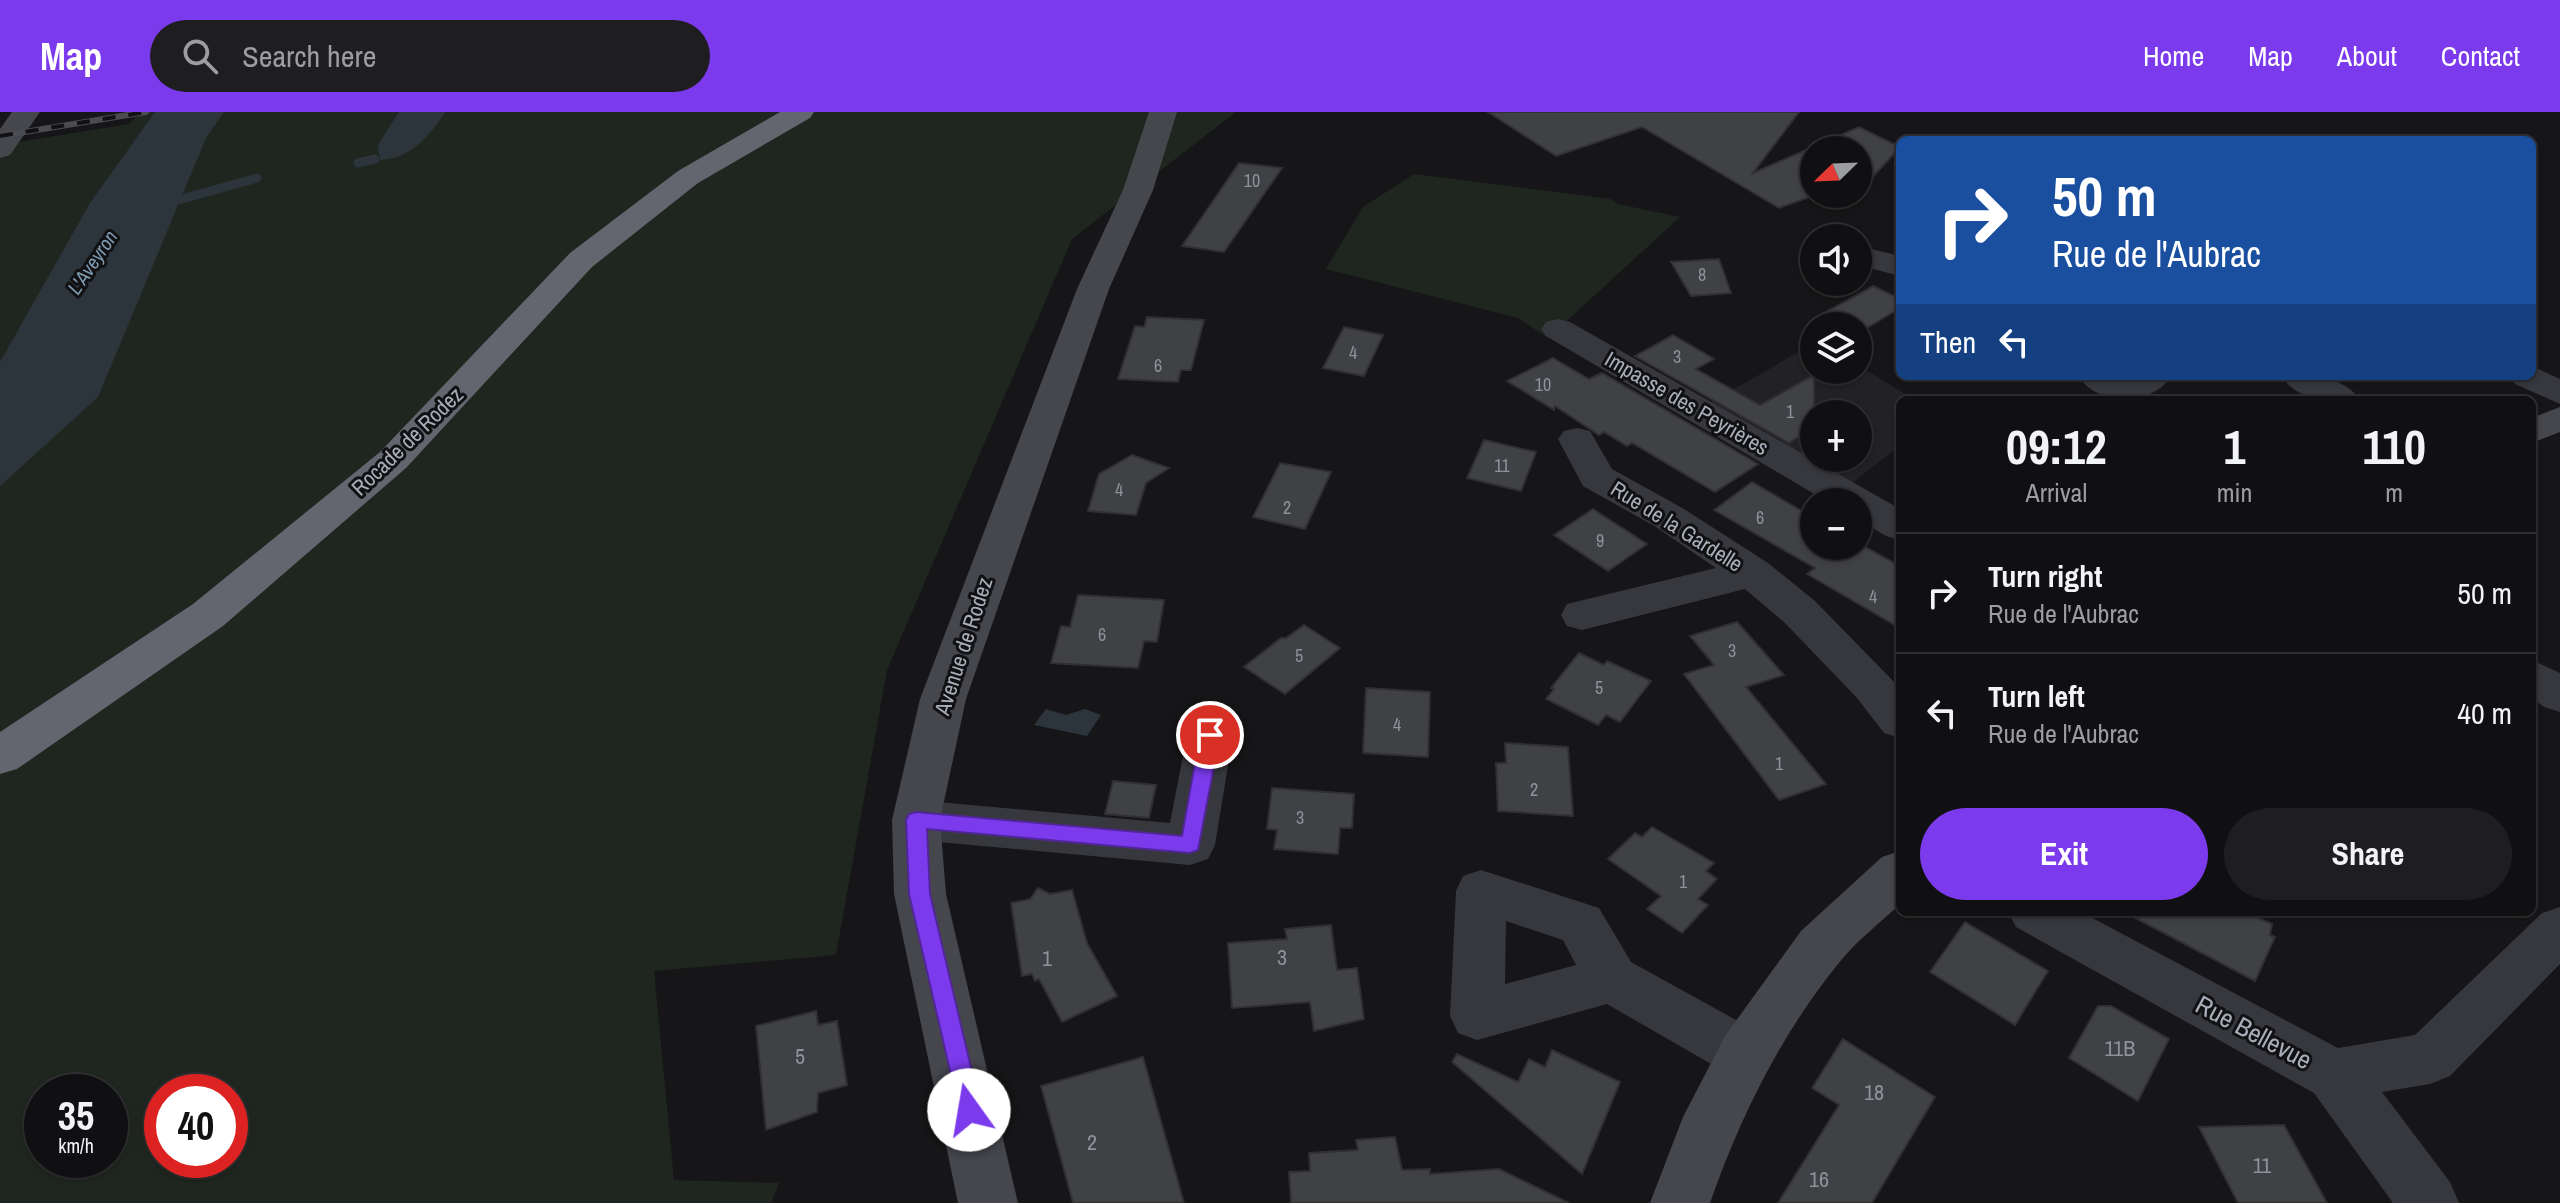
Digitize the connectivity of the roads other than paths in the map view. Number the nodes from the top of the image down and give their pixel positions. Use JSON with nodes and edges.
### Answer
{"nodes":[{"id":1,"x":26,"y":112,"type":"edge"},
{"id":2,"x":767,"y":112,"type":"edge"},
{"id":3,"x":800,"y":112,"type":"edge"},
{"id":4,"x":1163,"y":112,"type":"edge"},
{"id":5,"x":0,"y":149,"type":"edge"},
{"id":6,"x":1872,"y":259,"type":"edge"},
{"id":7,"x":1896,"y":265,"type":"edge"},
{"id":8,"x":1558,"y":329,"type":"dead end"},
{"id":9,"x":2306,"y":380,"type":"edge"},
{"id":10,"x":2536,"y":380,"type":"edge"},
{"id":11,"x":2560,"y":393,"type":"edge"},
{"id":12,"x":2335,"y":396,"type":"edge"},
{"id":13,"x":2560,"y":418,"type":"edge"},
{"id":14,"x":2536,"y":430,"type":"edge"},
{"id":15,"x":1577,"y":439,"type":"dead end"},
{"id":16,"x":1834,"y":488,"type":"edge"},
{"id":17,"x":1872,"y":510,"type":"edge"},
{"id":18,"x":1896,"y":525,"type":"edge"},
{"id":19,"x":1753,"y":573,"type":"junction"},
{"id":20,"x":1582,"y":615,"type":"dead end"},
{"id":21,"x":2536,"y":679,"type":"edge"},
{"id":22,"x":2560,"y":695,"type":"edge"},
{"id":23,"x":1896,"y":716,"type":"edge"},
{"id":24,"x":0,"y":721,"type":"edge"},
{"id":25,"x":1210,"y":735,"type":"dead end"},
{"id":26,"x":0,"y":756,"type":"edge"},
{"id":27,"x":916,"y":820,"type":"junction"},
{"id":28,"x":1896,"y":876,"type":"edge"},
{"id":29,"x":2041,"y":916,"type":"edge"},
{"id":30,"x":2560,"y":929,"type":"edge"},
{"id":31,"x":1612,"y":979,"type":"dead end"},
{"id":32,"x":1745,"y":1054,"type":"junction"},
{"id":33,"x":2334,"y":1075,"type":"junction"},
{"id":34,"x":988,"y":1203,"type":"edge"},
{"id":35,"x":1680,"y":1203,"type":"edge"},
{"id":36,"x":2429,"y":1203,"type":"edge"}],
"edges":[{"from":1,"to":5,"type":"street"},
{"from":2,"to":24,"type":"highway","name":"Rocade de Rodez"},
{"from":3,"to":26,"type":"highway","name":"Rocade de Rodez"},
{"from":4,"to":27,"type":"street","name":"Avenue de Rodez"},
{"from":6,"to":7,"type":"street"},
{"from":8,"to":16,"type":"street","name":"Impasse des Peyrières"},
{"from":9,"to":12,"type":"street"},
{"from":10,"to":11,"type":"street"},
{"from":13,"to":14,"type":"street"},
{"from":15,"to":19,"type":"street","name":"Rue de la Gardelle"},
{"from":17,"to":18,"type":"street","name":"Impasse des Peyrières"},
{"from":19,"to":20,"type":"street","name":"Rue de la Gardelle"},
{"from":19,"to":23,"type":"street","name":"Rue de la Gardelle"},
{"from":21,"to":22,"type":"street"},
{"from":25,"to":27,"type":"street"},
{"from":27,"to":34,"type":"street","name":"Avenue de Rodez"},
{"from":28,"to":32,"type":"street"},
{"from":29,"to":33,"type":"street","name":"Rue Bellevue"},
{"from":30,"to":33,"type":"street"},
{"from":31,"to":32,"type":"street"},
{"from":32,"to":35,"type":"street"},
{"from":33,"to":36,"type":"street","name":"Rue Bellevue"}]}
